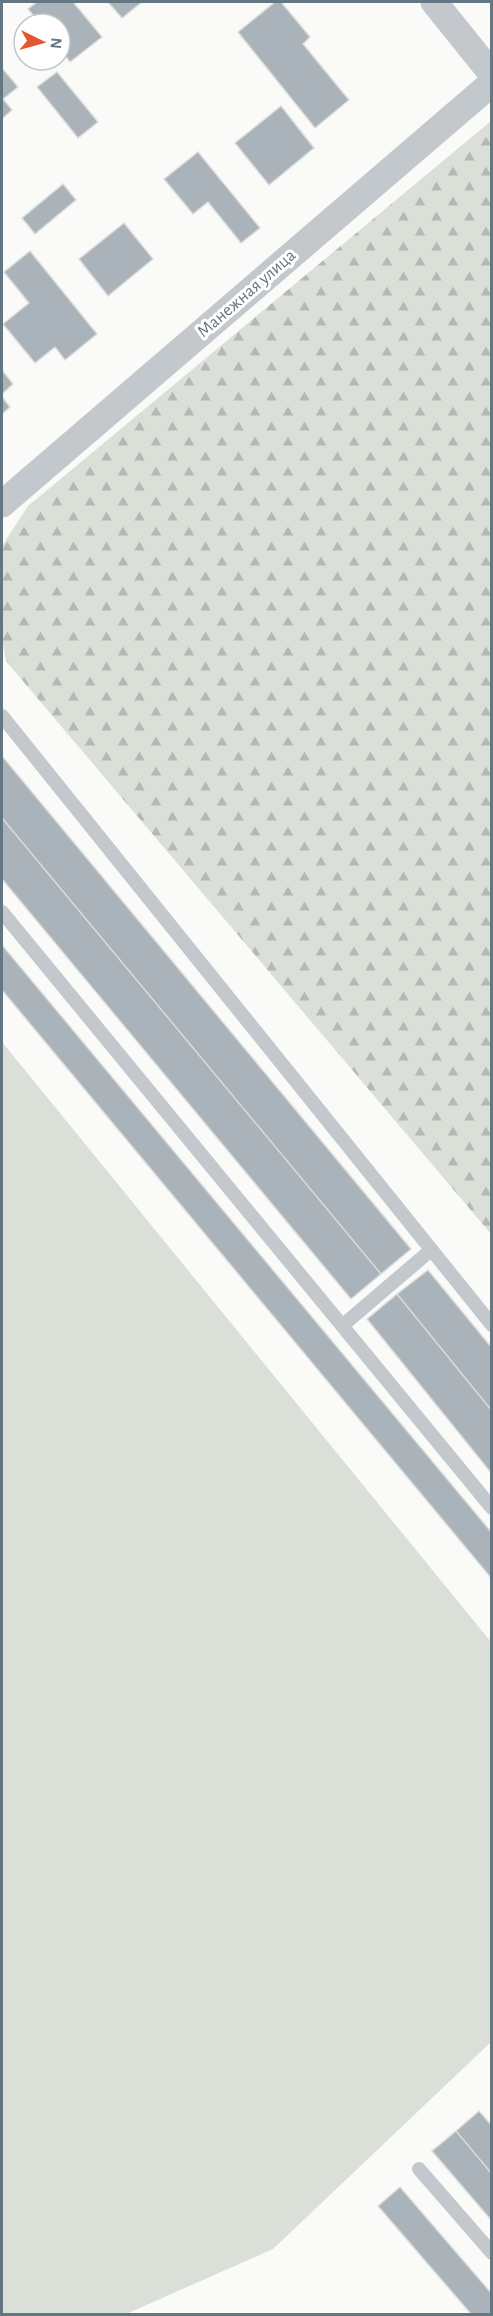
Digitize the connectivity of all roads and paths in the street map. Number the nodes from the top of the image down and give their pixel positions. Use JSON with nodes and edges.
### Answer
{"nodes":[{"id":1,"x":434,"y":2,"type":"edge"},
{"id":2,"x":492,"y":74,"type":"edge"},
{"id":3,"x":492,"y":83,"type":"edge"},
{"id":4,"x":2,"y":504,"type":"edge"},
{"id":5,"x":2,"y":716,"type":"edge"},
{"id":6,"x":2,"y":912,"type":"edge"},
{"id":7,"x":431,"y":1250,"type":"junction"},
{"id":8,"x":492,"y":1325,"type":"edge"},
{"id":9,"x":342,"y":1326,"type":"junction"},
{"id":10,"x":492,"y":1508,"type":"edge"},
{"id":11,"x":419,"y":2169,"type":"dead end"},
{"id":12,"x":492,"y":2253,"type":"edge"}],
"edges":[{"from":1,"to":2,"type":"street"},
{"from":3,"to":4,"type":"street","name":"Манежная улица"},
{"from":5,"to":7,"type":"lane"},
{"from":6,"to":9,"type":"lane"},
{"from":7,"to":8,"type":"lane"},
{"from":7,"to":9,"type":"lane"},
{"from":9,"to":10,"type":"lane"},
{"from":11,"to":12,"type":"lane"}]}
